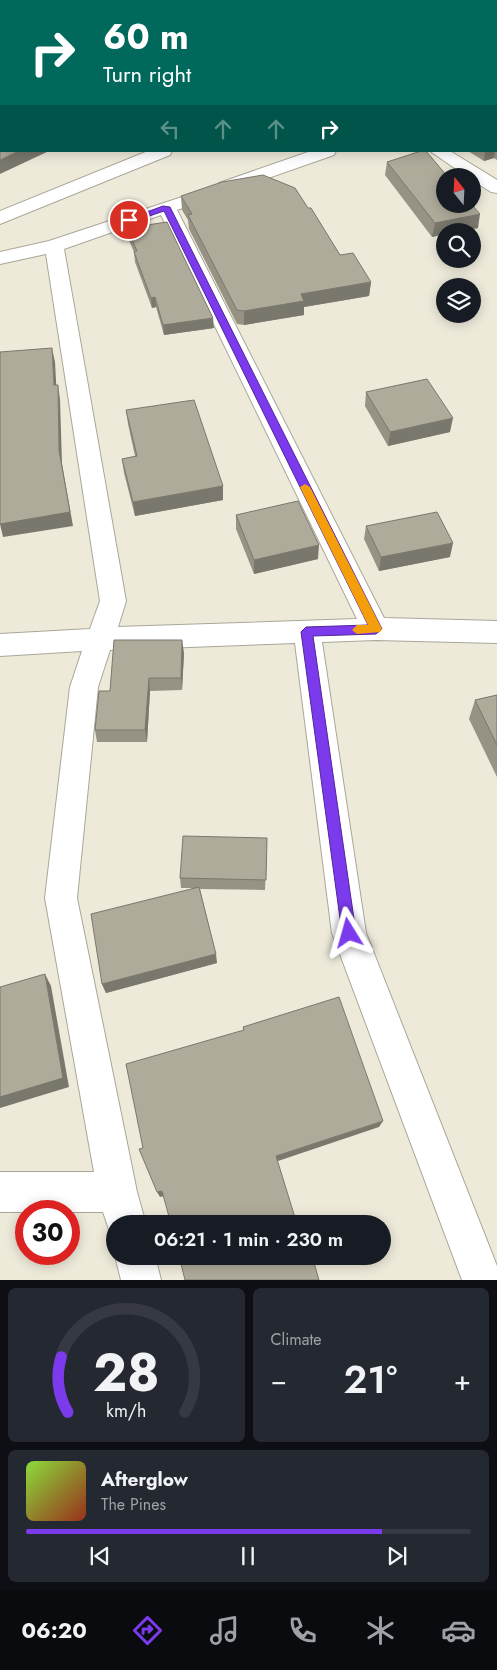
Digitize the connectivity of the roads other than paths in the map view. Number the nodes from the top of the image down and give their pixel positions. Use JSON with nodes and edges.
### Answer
{"nodes":[{"id":1,"x":162,"y":152,"type":"edge"},
{"id":2,"x":325,"y":152,"type":"edge"},
{"id":3,"x":440,"y":152,"type":"edge"},
{"id":4,"x":491,"y":184,"type":"edge"},
{"id":5,"x":212,"y":192,"type":"edge"},
{"id":6,"x":194,"y":198,"type":"edge"},
{"id":7,"x":497,"y":205,"type":"edge"},
{"id":8,"x":166,"y":207,"type":"junction"},
{"id":9,"x":0,"y":218,"type":"edge"},
{"id":10,"x":54,"y":246,"type":"junction"},
{"id":11,"x":0,"y":258,"type":"edge"},
{"id":12,"x":376,"y":629,"type":"junction"},
{"id":13,"x":306,"y":632,"type":"junction"},
{"id":14,"x":497,"y":632,"type":"edge"},
{"id":15,"x":102,"y":639,"type":"junction"},
{"id":16,"x":0,"y":645,"type":"edge"},
{"id":17,"x":0,"y":1192,"type":"edge"},
{"id":18,"x":121,"y":1208,"type":"edge"},
{"id":19,"x":137,"y":1265,"type":"edge"},
{"id":20,"x":141,"y":1280,"type":"edge"},
{"id":21,"x":482,"y":1280,"type":"edge"}],
"edges":[{"from":1,"to":9,"type":"street"},
{"from":2,"to":5,"type":"street"},
{"from":3,"to":4,"type":"street"},
{"from":4,"to":7,"type":"street"},
{"from":6,"to":8,"type":"street"},
{"from":8,"to":10,"type":"street"},
{"from":8,"to":12,"type":"street"},
{"from":10,"to":11,"type":"street"},
{"from":10,"to":15,"type":"street"},
{"from":12,"to":13,"type":"street"},
{"from":12,"to":14,"type":"street"},
{"from":13,"to":15,"type":"street"},
{"from":13,"to":21,"type":"street"},
{"from":15,"to":16,"type":"street"},
{"from":15,"to":18,"type":"street"},
{"from":17,"to":18,"type":"street"},
{"from":19,"to":20,"type":"street"}]}
